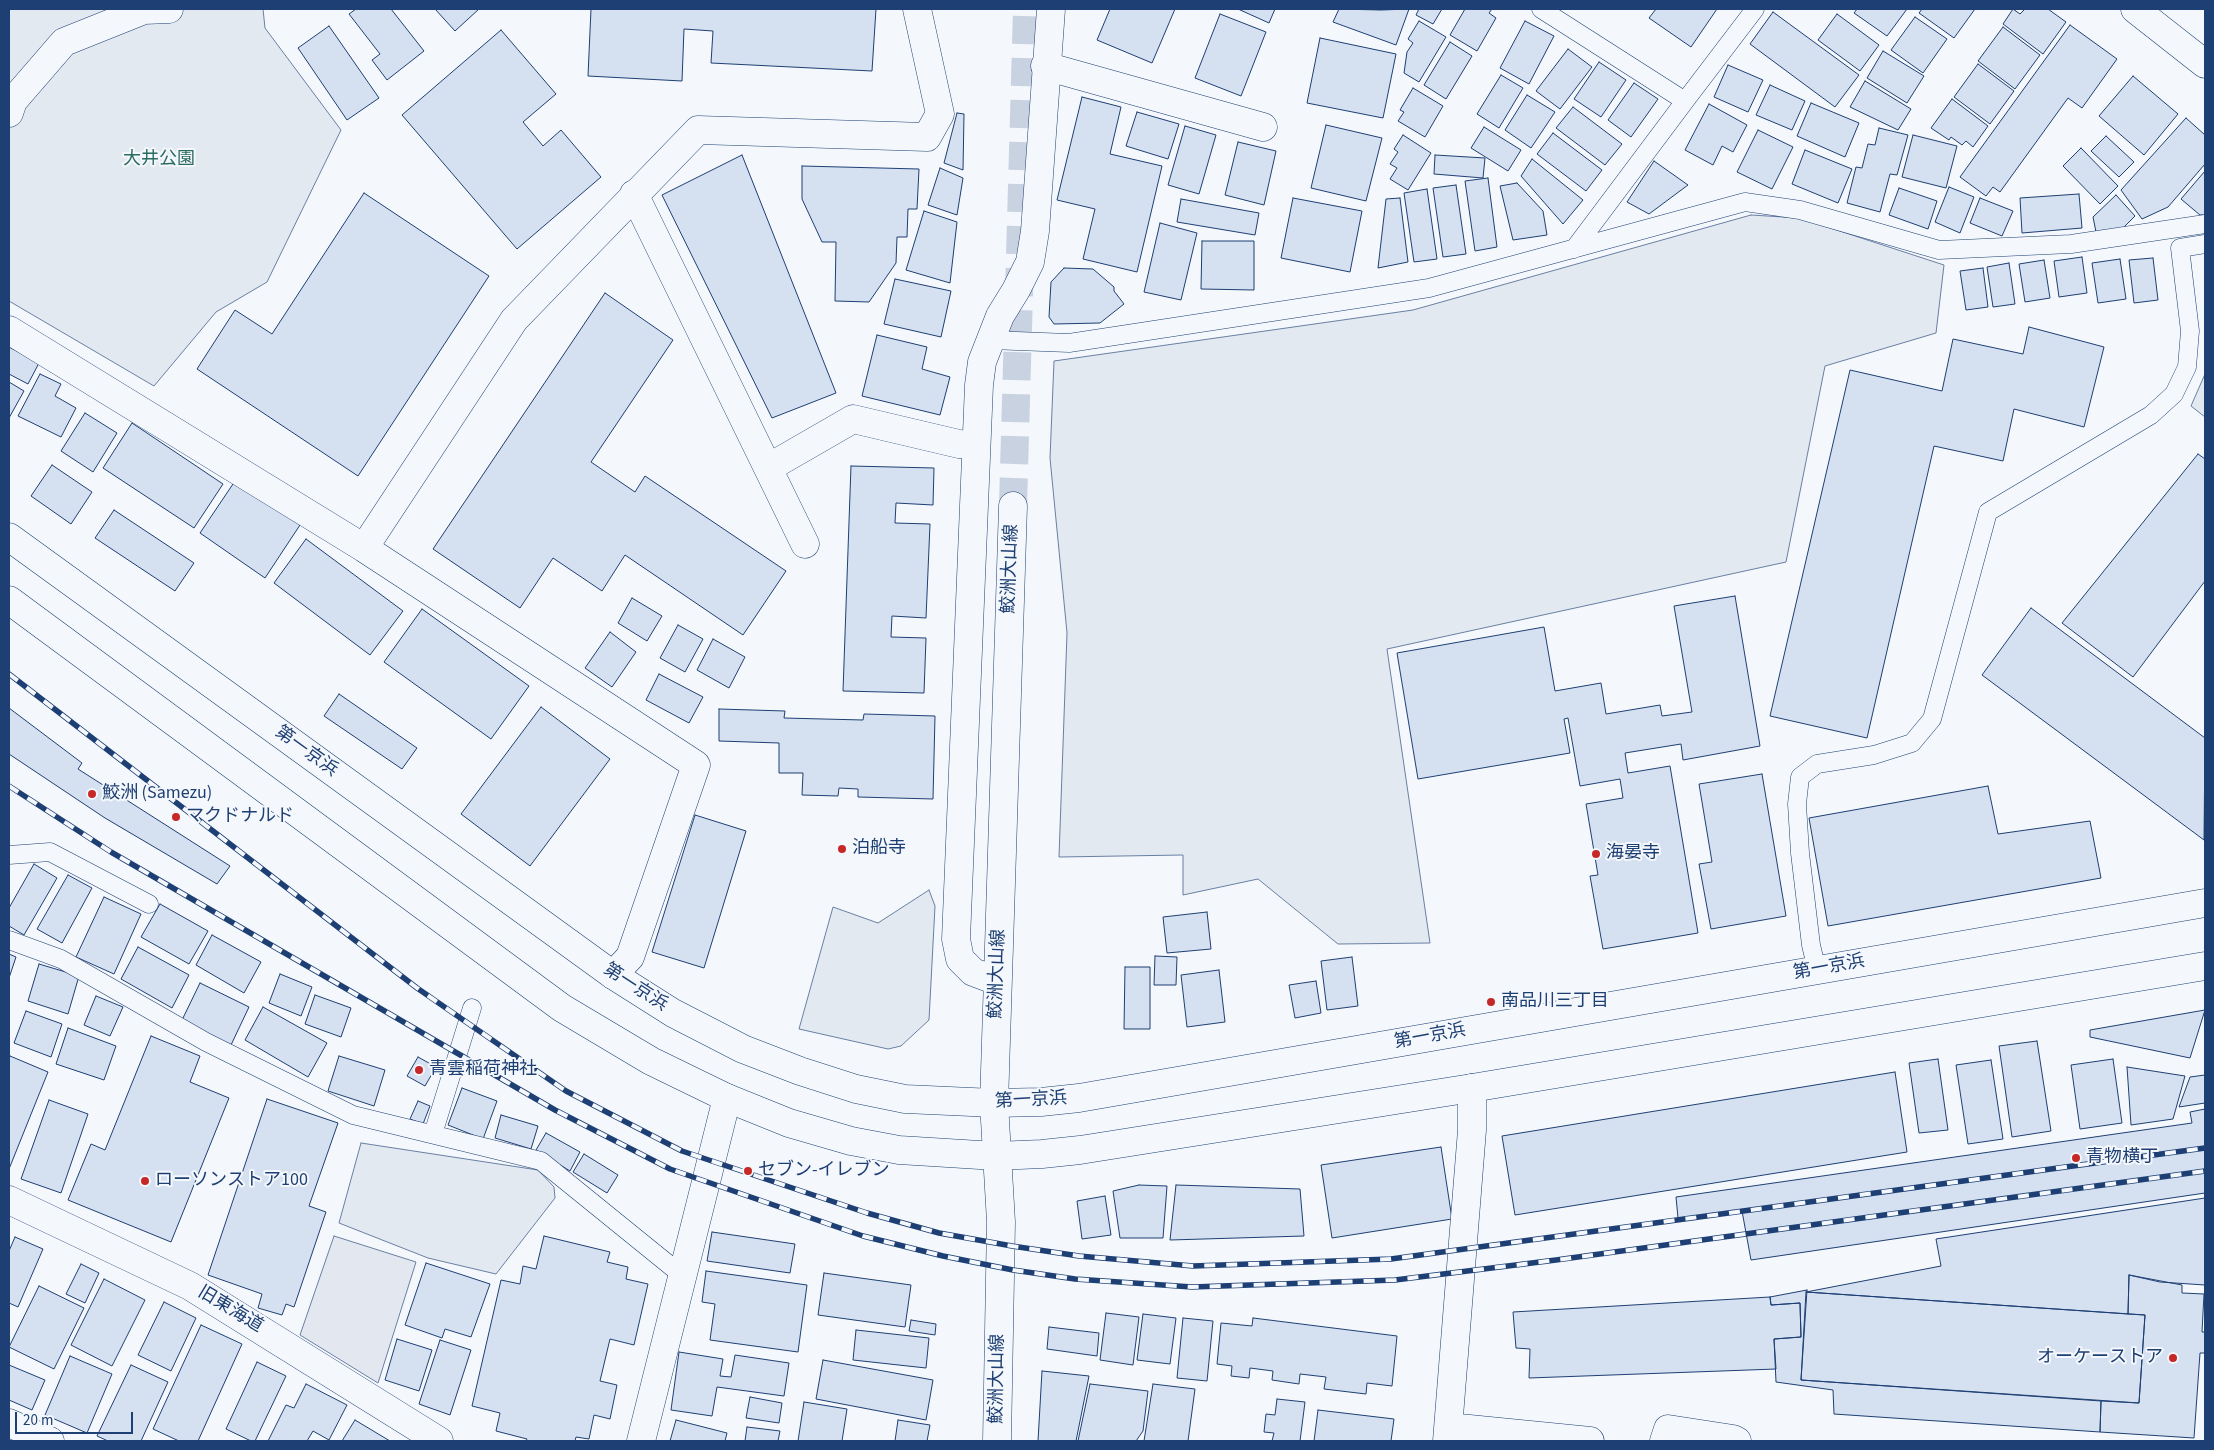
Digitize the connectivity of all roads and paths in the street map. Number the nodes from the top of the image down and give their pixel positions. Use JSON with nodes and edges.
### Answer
{"nodes":[{"id":1,"x":169,"y":9,"type":"edge"},
{"id":2,"x":917,"y":9,"type":"edge"},
{"id":3,"x":1050,"y":9,"type":"edge"},
{"id":4,"x":1541,"y":9,"type":"edge"},
{"id":5,"x":1755,"y":9,"type":"edge"},
{"id":6,"x":2135,"y":9,"type":"edge"},
{"id":7,"x":2205,"y":64,"type":"edge"},
{"id":8,"x":1045,"y":66,"type":"junction"},
{"id":9,"x":1685,"y":101,"type":"junction"},
{"id":10,"x":9,"y":113,"type":"edge"},
{"id":11,"x":1263,"y":127,"type":"dead end"},
{"id":12,"x":634,"y":194,"type":"junction"},
{"id":13,"x":2205,"y":224,"type":"edge"},
{"id":14,"x":2205,"y":244,"type":"edge"},
{"id":15,"x":1574,"y":248,"type":"junction"},
{"id":16,"x":9,"y":330,"type":"edge"},
{"id":17,"x":990,"y":340,"type":"junction"},
{"id":18,"x":976,"y":445,"type":"junction"},
{"id":19,"x":768,"y":468,"type":"junction"},
{"id":20,"x":1013,"y":506,"type":"tunnel mouth"},
{"id":21,"x":9,"y":537,"type":"edge"},
{"id":22,"x":805,"y":544,"type":"dead end"},
{"id":23,"x":364,"y":548,"type":"junction"},
{"id":24,"x":9,"y":600,"type":"edge"},
{"id":25,"x":9,"y":855,"type":"edge"},
{"id":26,"x":2205,"y":902,"type":"edge"},
{"id":27,"x":149,"y":904,"type":"dead end"},
{"id":28,"x":9,"y":940,"type":"edge"},
{"id":29,"x":2205,"y":966,"type":"edge"},
{"id":30,"x":1817,"y":970,"type":"junction"},
{"id":31,"x":613,"y":975,"type":"junction"},
{"id":32,"x":997,"y":981,"type":"junction"},
{"id":33,"x":472,"y":1008,"type":"dead end"},
{"id":34,"x":1472,"y":1088,"type":"junction"},
{"id":35,"x":727,"y":1098,"type":"junction"},
{"id":36,"x":994,"y":1103,"type":"junction"},
{"id":37,"x":433,"y":1134,"type":"junction"},
{"id":38,"x":996,"y":1156,"type":"junction"},
{"id":39,"x":9,"y":1200,"type":"edge"},
{"id":40,"x":682,"y":1276,"type":"junction"},
{"id":41,"x":9,"y":1423,"type":"edge"},
{"id":42,"x":1448,"y":1434,"type":"edge"},
{"id":43,"x":50,"y":1441,"type":"edge"},
{"id":44,"x":439,"y":1441,"type":"edge"},
{"id":45,"x":640,"y":1441,"type":"edge"},
{"id":46,"x":997,"y":1441,"type":"edge"},
{"id":47,"x":1590,"y":1441,"type":"edge"},
{"id":48,"x":1664,"y":1441,"type":"edge"},
{"id":49,"x":1737,"y":1441,"type":"edge"}],
"edges":[{"from":1,"to":10,"type":"main road"},
{"from":2,"to":12,"type":"main road"},
{"from":3,"to":8,"type":"main road"},
{"from":4,"to":9,"type":"lane"},
{"from":5,"to":9,"type":"lane"},
{"from":6,"to":7,"type":"main road"},
{"from":8,"to":11,"type":"main road"},
{"from":8,"to":17,"type":"main road"},
{"from":9,"to":15,"type":"lane"},
{"from":12,"to":19,"type":"main road"},
{"from":12,"to":23,"type":"main road"},
{"from":13,"to":15,"type":"lane"},
{"from":14,"to":30,"type":"lane"},
{"from":15,"to":17,"type":"lane"},
{"from":16,"to":23,"type":"main road"},
{"from":17,"to":18,"type":"main road"},
{"from":18,"to":19,"type":"main road"},
{"from":18,"to":32,"type":"main road"},
{"from":19,"to":22,"type":"main road"},
{"from":20,"to":32,"type":"main road","name":"鮫洲大山線"},
{"from":21,"to":31,"type":"main road","name":"第一京浜"},
{"from":23,"to":31,"type":"main road"},
{"from":24,"to":35,"type":"main road"},
{"from":25,"to":27,"type":"lane"},
{"from":26,"to":30,"type":"main road","name":"第一京浜"},
{"from":28,"to":37,"type":"lane"},
{"from":29,"to":34,"type":"main road"},
{"from":30,"to":36,"type":"main road","name":"第一京浜"},
{"from":31,"to":36,"type":"main road","name":"第一京浜"},
{"from":32,"to":36,"type":"main road","name":"鮫洲大山線"},
{"from":33,"to":37,"type":"lane"},
{"from":34,"to":38,"type":"main road"},
{"from":34,"to":42,"type":"main road"},
{"from":35,"to":38,"type":"main road"},
{"from":35,"to":40,"type":"main road"},
{"from":36,"to":38,"type":"main road","name":"鮫洲大山線"},
{"from":37,"to":40,"type":"lane"},
{"from":38,"to":46,"type":"main road","name":"鮫洲大山線"},
{"from":39,"to":44,"type":"main road","name":"旧東海道"},
{"from":40,"to":45,"type":"main road"},
{"from":41,"to":43,"type":"main road"},
{"from":42,"to":47,"type":"main road"},
{"from":48,"to":49,"type":"main road"}]}
